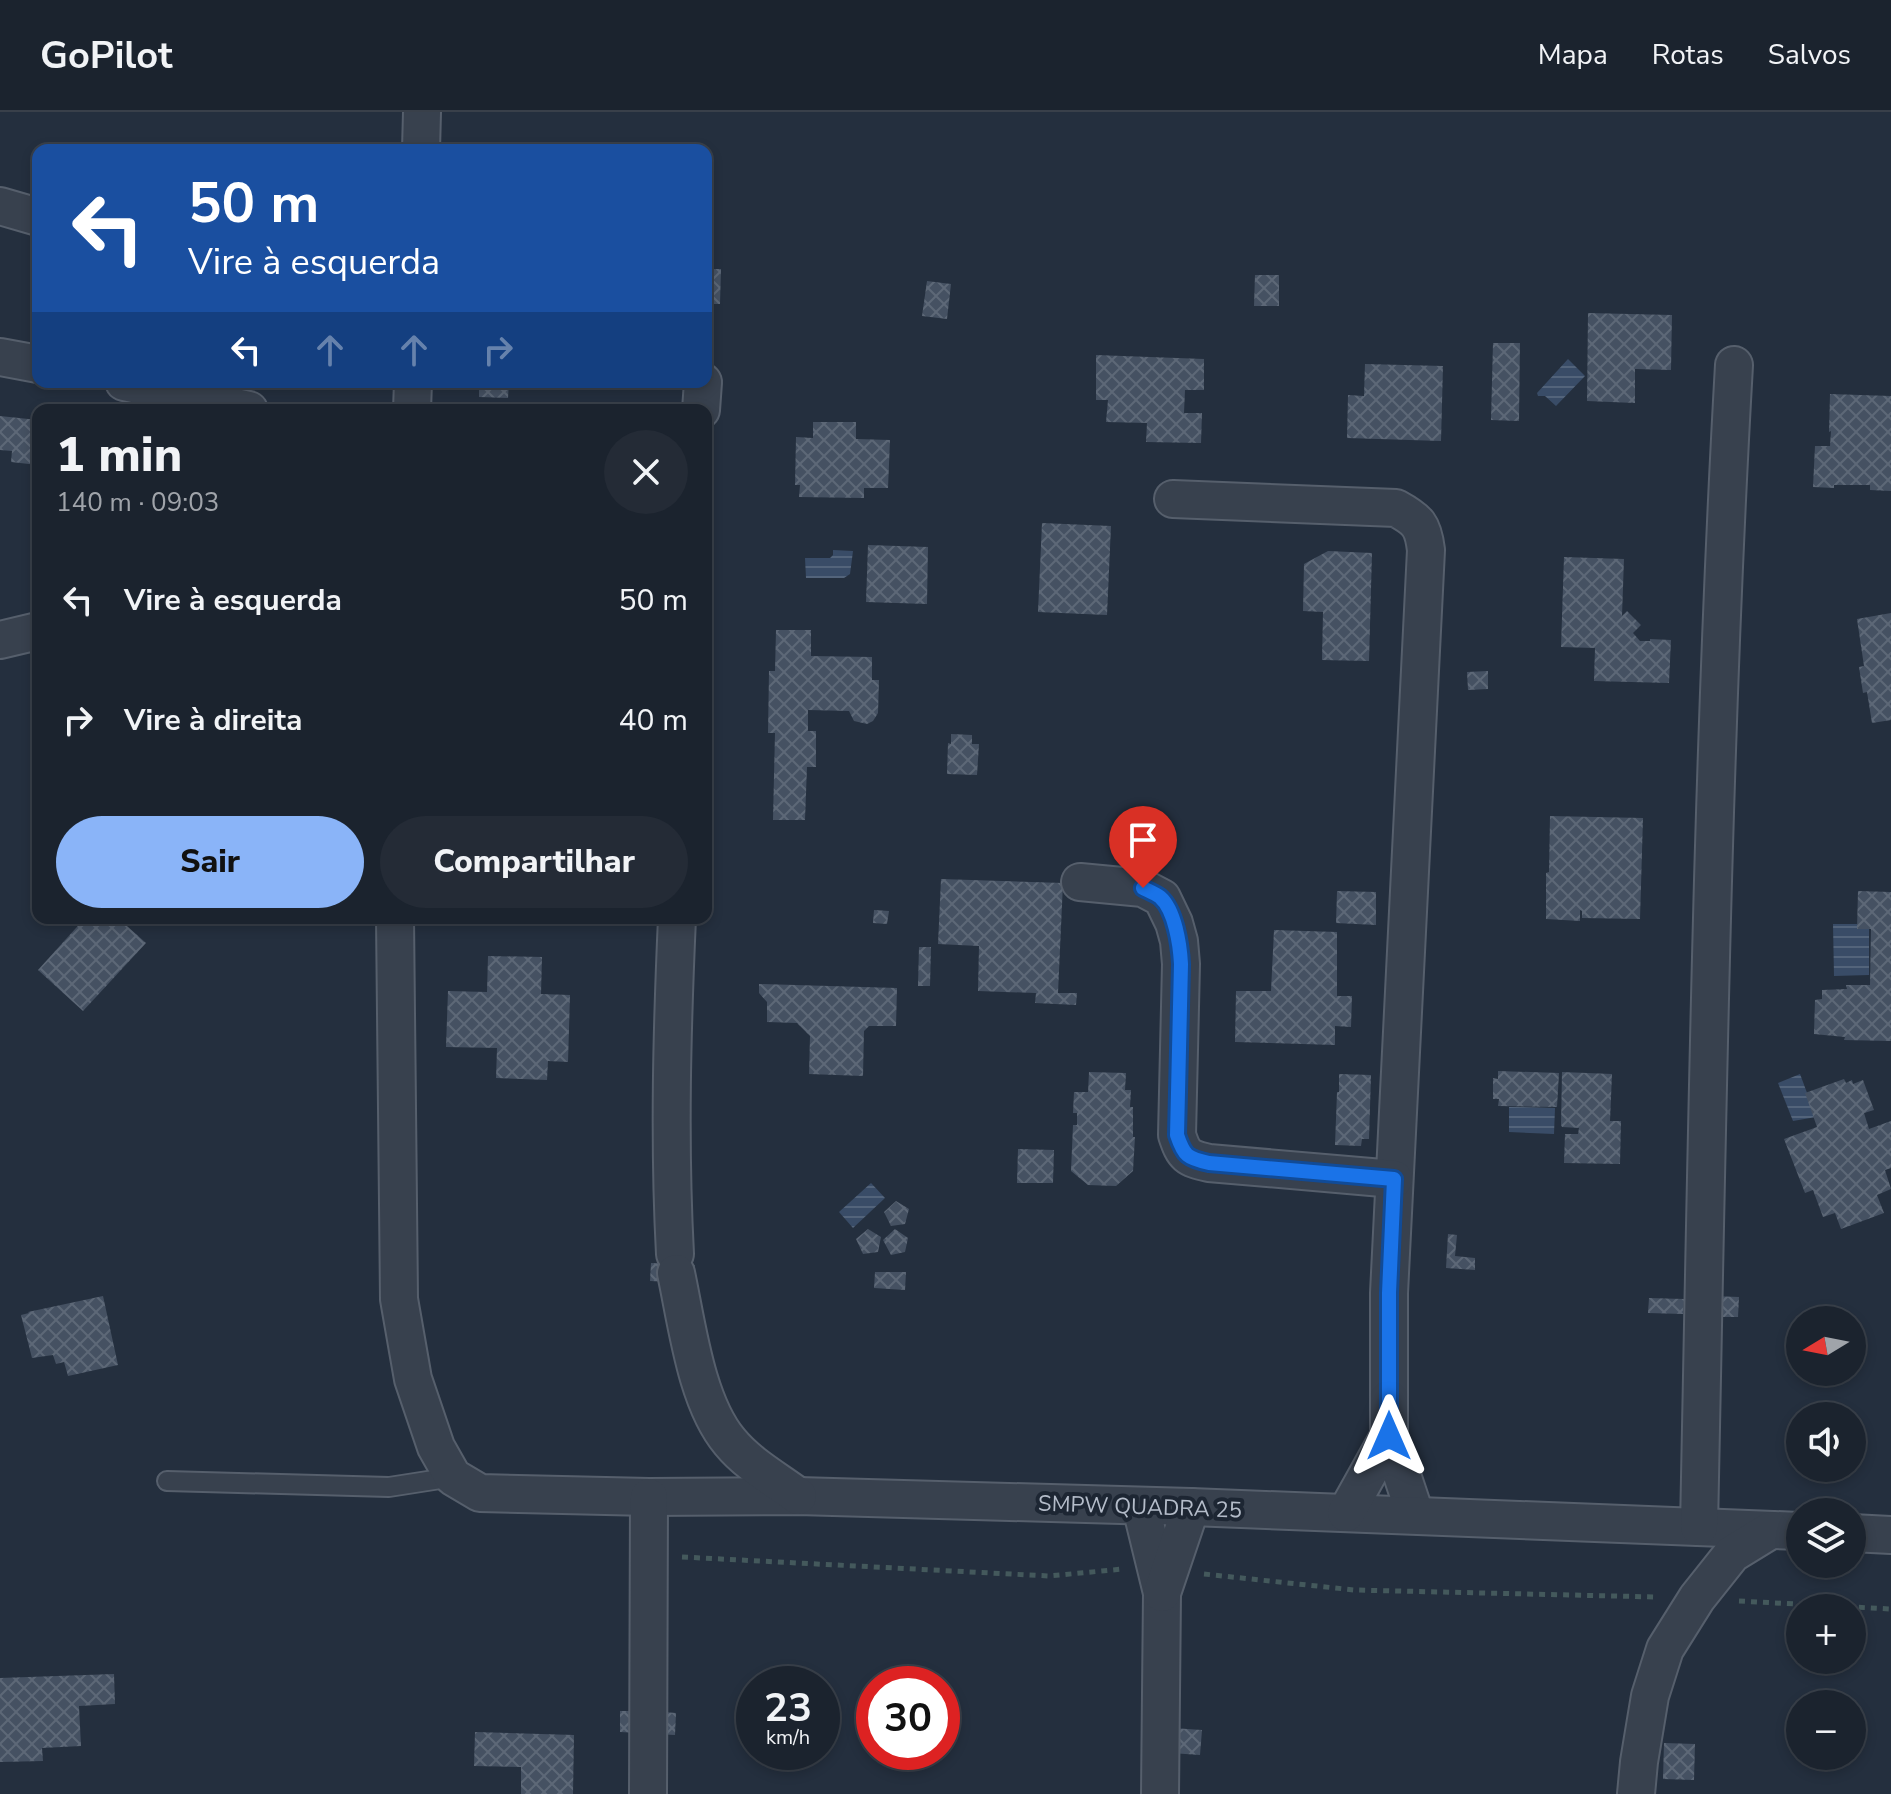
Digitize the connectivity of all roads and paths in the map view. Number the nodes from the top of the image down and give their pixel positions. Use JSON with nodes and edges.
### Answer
{"nodes":[{"id":1,"x":422,"y":112,"type":"edge"},
{"id":2,"x":421,"y":144,"type":"edge"},
{"id":3,"x":0,"y":206,"type":"edge"},
{"id":4,"x":32,"y":215,"type":"edge"},
{"id":5,"x":0,"y":357,"type":"edge"},
{"id":6,"x":32,"y":363,"type":"edge"},
{"id":7,"x":1734,"y":365,"type":"dead end"},
{"id":8,"x":151,"y":388,"type":"edge"},
{"id":9,"x":222,"y":404,"type":"edge"},
{"id":10,"x":1173,"y":499,"type":"dead end"},
{"id":11,"x":32,"y":632,"type":"edge"},
{"id":12,"x":0,"y":640,"type":"edge"},
{"id":13,"x":1080,"y":882,"type":"dead end"},
{"id":14,"x":395,"y":924,"type":"edge"},
{"id":15,"x":677,"y":924,"type":"edge"},
{"id":16,"x":1394,"y":1179,"type":"junction"},
{"id":17,"x":1389,"y":1436,"type":"junction"},
{"id":18,"x":167,"y":1481,"type":"dead end"},
{"id":19,"x":467,"y":1485,"type":"junction"},
{"id":20,"x":798,"y":1496,"type":"junction"},
{"id":21,"x":649,"y":1497,"type":"junction"},
{"id":22,"x":1141,"y":1507,"type":"junction"},
{"id":23,"x":1191,"y":1507,"type":"junction"},
{"id":24,"x":1346,"y":1513,"type":"junction"},
{"id":25,"x":1415,"y":1514,"type":"junction"},
{"id":26,"x":1699,"y":1527,"type":"junction"},
{"id":27,"x":1786,"y":1531,"type":"edge"},
{"id":28,"x":1866,"y":1534,"type":"edge"},
{"id":29,"x":1891,"y":1535,"type":"edge"},
{"id":30,"x":649,"y":1556,"type":"junction"},
{"id":31,"x":1162,"y":1577,"type":"junction"},
{"id":32,"x":1697,"y":1598,"type":"junction"},
{"id":33,"x":1891,"y":1609,"type":"edge"},
{"id":34,"x":648,"y":1794,"type":"edge"},
{"id":35,"x":1160,"y":1794,"type":"edge"},
{"id":36,"x":1636,"y":1794,"type":"edge"}],
"edges":[{"from":1,"to":2,"type":"street"},
{"from":3,"to":4,"type":"street"},
{"from":5,"to":6,"type":"street"},
{"from":7,"to":26,"type":"street"},
{"from":8,"to":9,"type":"street"},
{"from":10,"to":16,"type":"street"},
{"from":11,"to":12,"type":"street"},
{"from":13,"to":16,"type":"street"},
{"from":14,"to":19,"type":"street"},
{"from":15,"to":20,"type":"street"},
{"from":16,"to":17,"type":"street"},
{"from":17,"to":24,"type":"street"},
{"from":17,"to":25,"type":"street"},
{"from":18,"to":19,"type":"lane"},
{"from":19,"to":21,"type":"street","name":"SMPW QUADRA 25"},
{"from":20,"to":21,"type":"street","name":"SMPW QUADRA 25"},
{"from":20,"to":22,"type":"street","name":"SMPW QUADRA 25"},
{"from":21,"to":30,"type":"street"},
{"from":22,"to":23,"type":"street","name":"SMPW QUADRA 25"},
{"from":22,"to":31,"type":"street"},
{"from":23,"to":24,"type":"street","name":"SMPW QUADRA 25"},
{"from":23,"to":31,"type":"street"},
{"from":24,"to":25,"type":"street","name":"SMPW QUADRA 25"},
{"from":25,"to":26,"type":"street","name":"SMPW QUADRA 25"},
{"from":26,"to":27,"type":"street","name":"SMPW QUADRA 25"},
{"from":27,"to":32,"type":"street"},
{"from":28,"to":29,"type":"street"},
{"from":30,"to":31,"type":"path"},
{"from":30,"to":34,"type":"street"},
{"from":31,"to":32,"type":"path"},
{"from":31,"to":35,"type":"street"},
{"from":32,"to":33,"type":"path"},
{"from":32,"to":36,"type":"street"}]}
